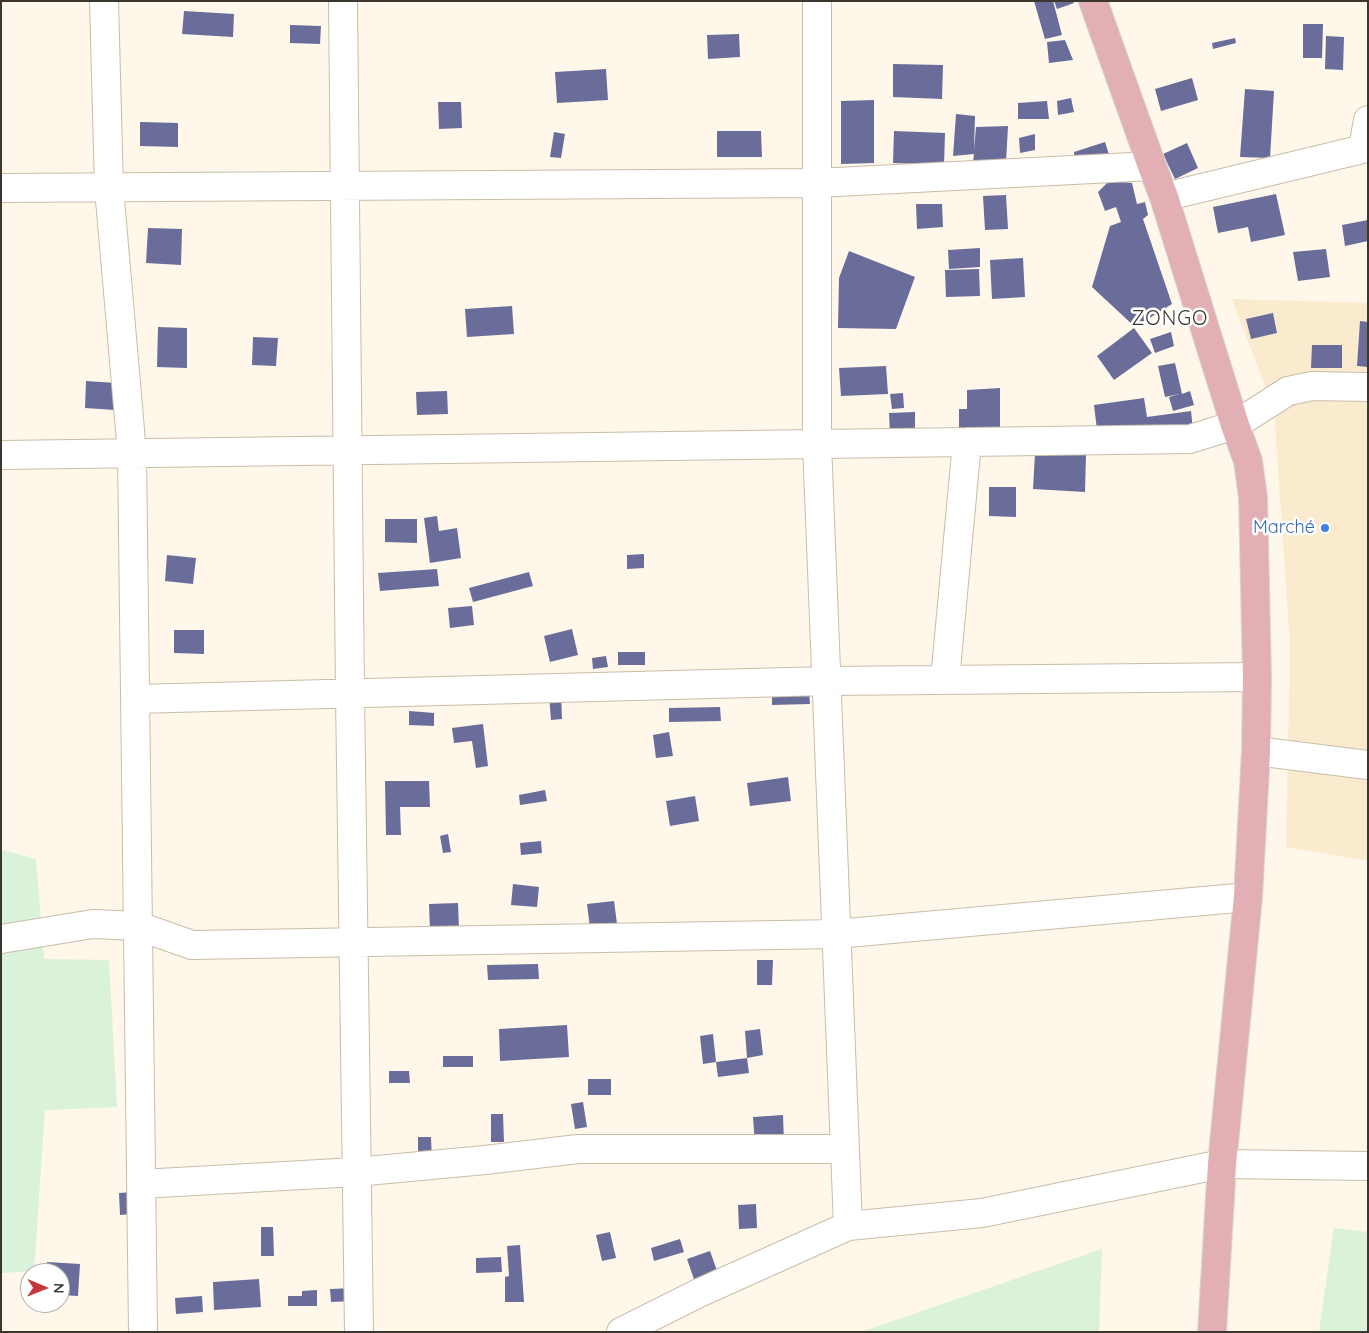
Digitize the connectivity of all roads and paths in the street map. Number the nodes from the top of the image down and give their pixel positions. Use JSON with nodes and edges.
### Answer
{"nodes":[{"id":1,"x":104,"y":1,"type":"edge"},
{"id":2,"x":343,"y":1,"type":"edge"},
{"id":3,"x":817,"y":1,"type":"edge"},
{"id":4,"x":1093,"y":1,"type":"edge"},
{"id":5,"x":1368,"y":120,"type":"edge"},
{"id":6,"x":1152,"y":166,"type":"junction"},
{"id":7,"x":817,"y":183,"type":"junction"},
{"id":8,"x":345,"y":186,"type":"junction"},
{"id":9,"x":1,"y":188,"type":"edge"},
{"id":10,"x":109,"y":188,"type":"junction"},
{"id":11,"x":1164,"y":197,"type":"junction"},
{"id":12,"x":1368,"y":387,"type":"edge"},
{"id":13,"x":1235,"y":425,"type":"junction"},
{"id":14,"x":967,"y":442,"type":"junction"},
{"id":15,"x":817,"y":443,"type":"junction"},
{"id":16,"x":347,"y":450,"type":"junction"},
{"id":17,"x":132,"y":453,"type":"junction"},
{"id":18,"x":1,"y":455,"type":"edge"},
{"id":19,"x":1257,"y":677,"type":"junction"},
{"id":20,"x":945,"y":680,"type":"junction"},
{"id":21,"x":826,"y":681,"type":"junction"},
{"id":22,"x":350,"y":693,"type":"junction"},
{"id":23,"x":135,"y":699,"type":"junction"},
{"id":24,"x":1256,"y":751,"type":"junction"},
{"id":25,"x":1368,"y":765,"type":"edge"},
{"id":26,"x":1248,"y":897,"type":"junction"},
{"id":27,"x":138,"y":926,"type":"junction"},
{"id":28,"x":836,"y":934,"type":"junction"},
{"id":29,"x":1,"y":939,"type":"edge"},
{"id":30,"x":353,"y":942,"type":"junction"},
{"id":31,"x":845,"y":1149,"type":"junction"},
{"id":32,"x":1222,"y":1164,"type":"junction"},
{"id":33,"x":1368,"y":1166,"type":"edge"},
{"id":34,"x":356,"y":1172,"type":"junction"},
{"id":35,"x":141,"y":1184,"type":"junction"},
{"id":36,"x":848,"y":1226,"type":"junction"},
{"id":37,"x":143,"y":1332,"type":"edge"},
{"id":38,"x":358,"y":1332,"type":"edge"},
{"id":39,"x":621,"y":1332,"type":"edge"},
{"id":40,"x":1212,"y":1332,"type":"edge"}],
"edges":[{"from":1,"to":10,"type":"street"},
{"from":2,"to":8,"type":"street"},
{"from":3,"to":7,"type":"street"},
{"from":4,"to":6,"type":"main road"},
{"from":5,"to":11,"type":"street"},
{"from":6,"to":7,"type":"street"},
{"from":6,"to":11,"type":"main road"},
{"from":7,"to":8,"type":"street"},
{"from":7,"to":15,"type":"street"},
{"from":8,"to":10,"type":"street"},
{"from":8,"to":16,"type":"street"},
{"from":9,"to":10,"type":"street"},
{"from":10,"to":17,"type":"street"},
{"from":11,"to":13,"type":"main road"},
{"from":12,"to":13,"type":"street"},
{"from":13,"to":14,"type":"street"},
{"from":13,"to":19,"type":"main road"},
{"from":14,"to":15,"type":"street"},
{"from":14,"to":20,"type":"street"},
{"from":15,"to":16,"type":"street"},
{"from":15,"to":21,"type":"street"},
{"from":16,"to":17,"type":"street"},
{"from":16,"to":22,"type":"street"},
{"from":17,"to":18,"type":"street"},
{"from":17,"to":23,"type":"street"},
{"from":19,"to":20,"type":"street"},
{"from":19,"to":24,"type":"main road"},
{"from":20,"to":21,"type":"street"},
{"from":21,"to":22,"type":"street"},
{"from":21,"to":28,"type":"street"},
{"from":22,"to":23,"type":"street"},
{"from":22,"to":30,"type":"street"},
{"from":23,"to":27,"type":"street"},
{"from":24,"to":25,"type":"street"},
{"from":24,"to":26,"type":"main road"},
{"from":26,"to":28,"type":"street"},
{"from":26,"to":32,"type":"main road"},
{"from":27,"to":29,"type":"street"},
{"from":27,"to":30,"type":"street"},
{"from":27,"to":35,"type":"street"},
{"from":28,"to":30,"type":"street"},
{"from":28,"to":31,"type":"street"},
{"from":30,"to":34,"type":"street"},
{"from":31,"to":34,"type":"street"},
{"from":31,"to":36,"type":"street"},
{"from":32,"to":33,"type":"street"},
{"from":32,"to":36,"type":"street"},
{"from":32,"to":40,"type":"main road"},
{"from":34,"to":35,"type":"street"},
{"from":34,"to":38,"type":"street"},
{"from":35,"to":37,"type":"street"},
{"from":36,"to":39,"type":"street"}]}
